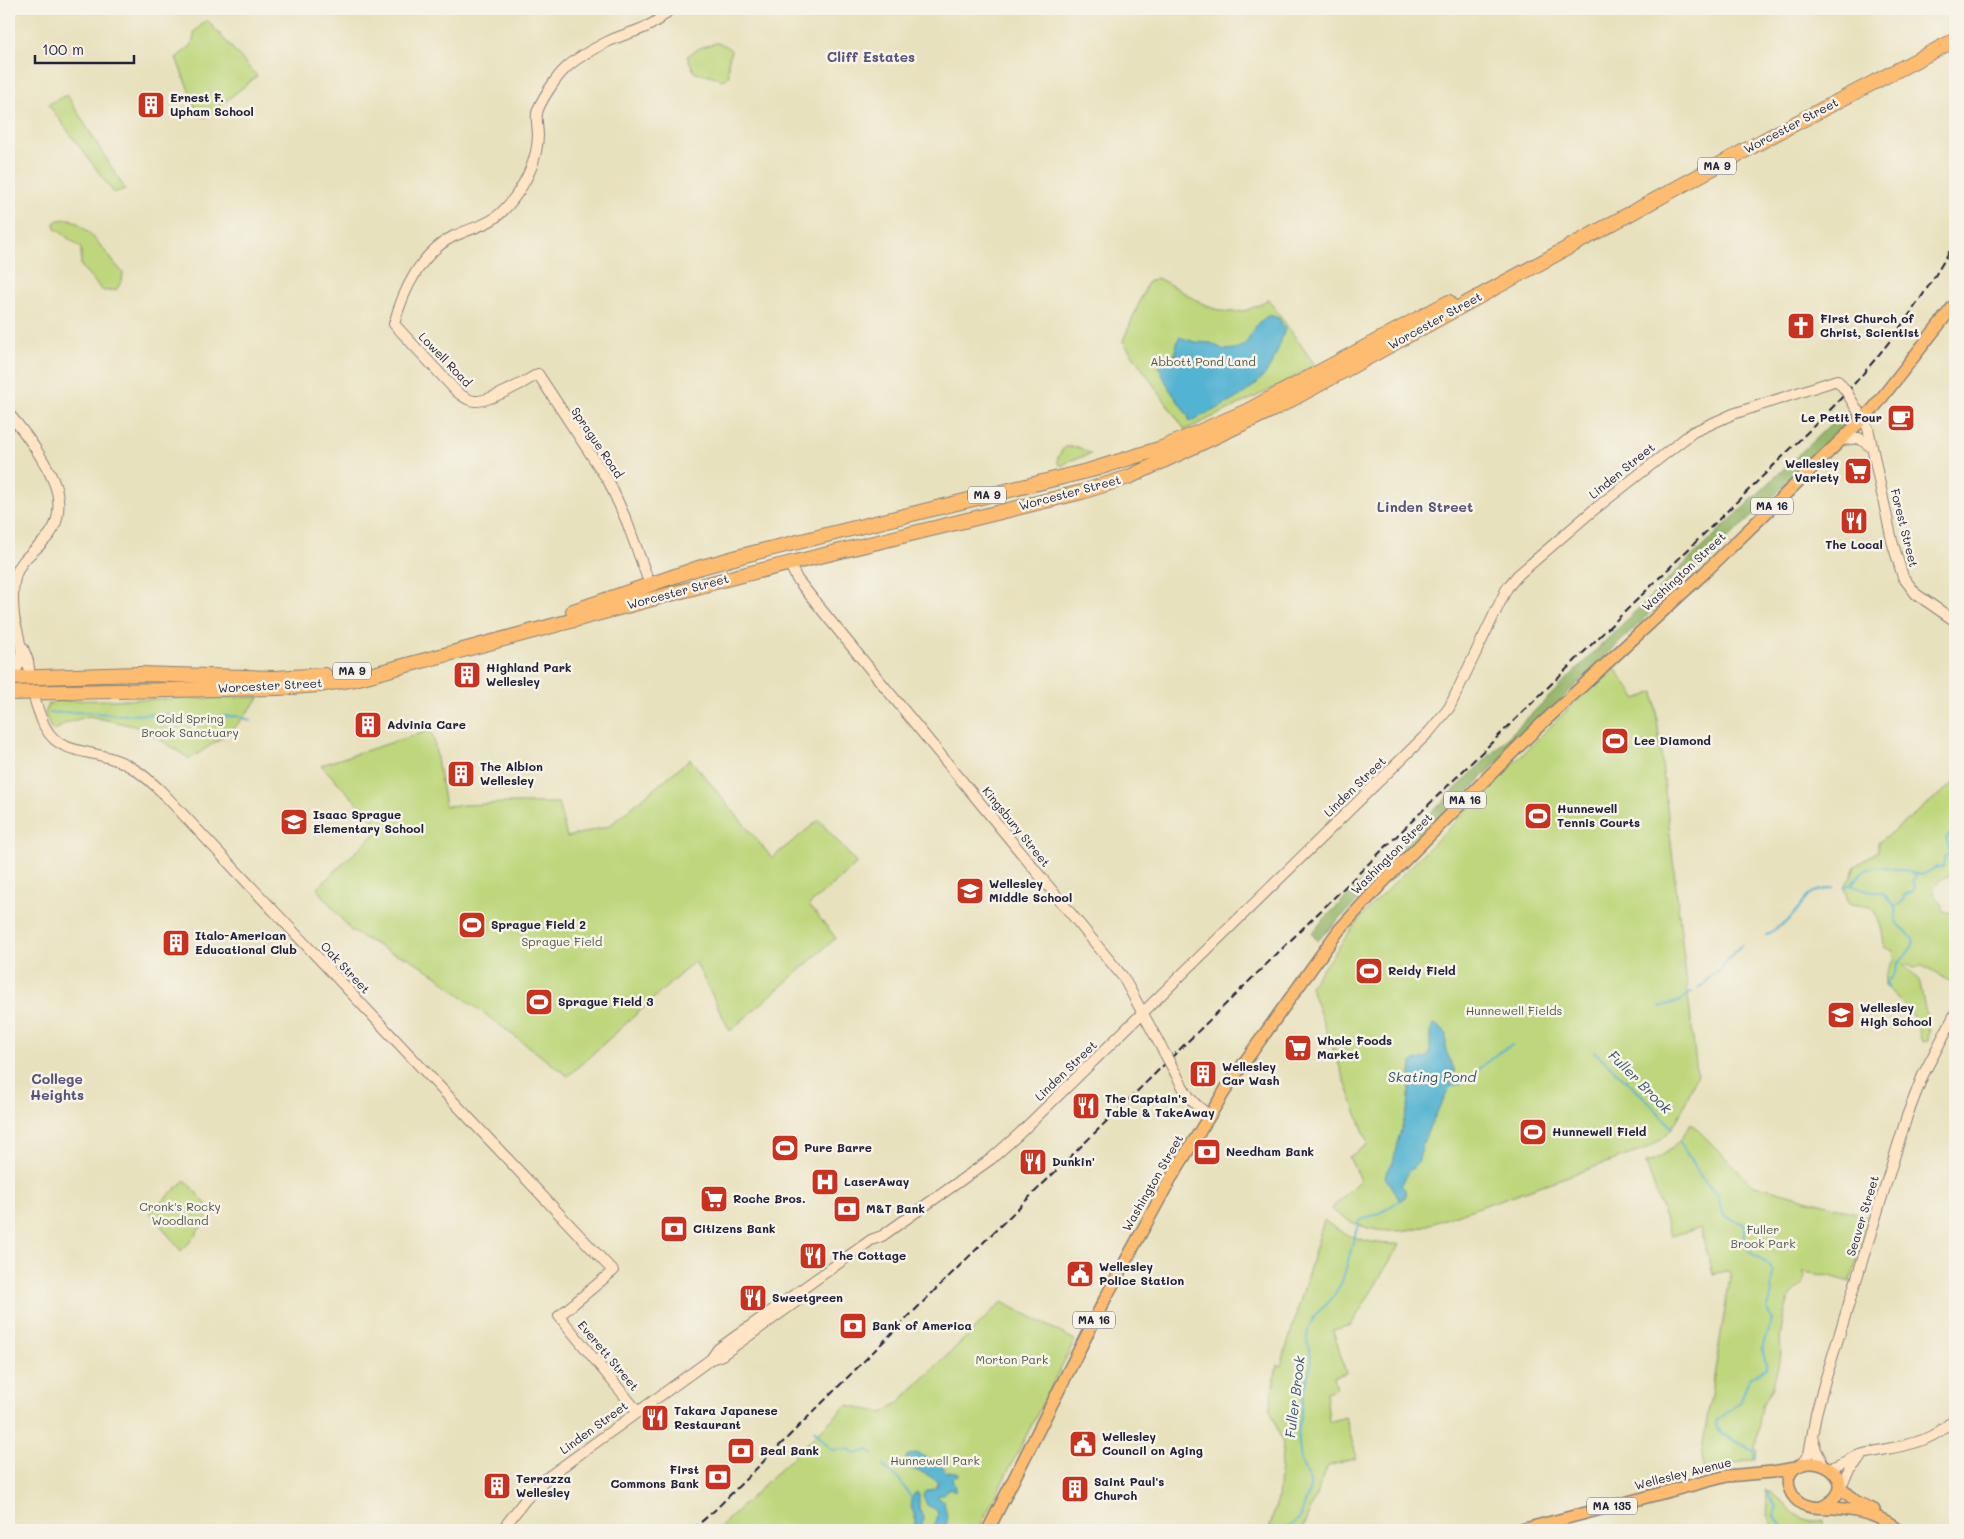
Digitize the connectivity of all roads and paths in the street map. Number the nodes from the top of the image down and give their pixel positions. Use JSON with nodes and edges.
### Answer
{"nodes":[{"id":1,"x":670,"y":9,"type":"edge"},
{"id":2,"x":1955,"y":29,"type":"edge"},
{"id":3,"x":1955,"y":40,"type":"edge"},
{"id":4,"x":1955,"y":304,"type":"edge"},
{"id":5,"x":538,"y":374,"type":"joint"},
{"id":6,"x":1837,"y":380,"type":"joint"},
{"id":7,"x":9,"y":414,"type":"edge"},
{"id":8,"x":1862,"y":420,"type":"junction"},
{"id":9,"x":1842,"y":440,"type":"junction"},
{"id":10,"x":1871,"y":447,"type":"junction"},
{"id":11,"x":960,"y":502,"type":"junction"},
{"id":12,"x":960,"y":521,"type":"junction"},
{"id":13,"x":789,"y":563,"type":"junction"},
{"id":14,"x":682,"y":574,"type":"junction"},
{"id":15,"x":650,"y":585,"type":"junction"},
{"id":16,"x":685,"y":590,"type":"junction"},
{"id":17,"x":1955,"y":621,"type":"edge"},
{"id":18,"x":20,"y":643,"type":"junction"},
{"id":19,"x":65,"y":676,"type":"junction"},
{"id":20,"x":9,"y":677,"type":"edge"},
{"id":21,"x":30,"y":677,"type":"junction"},
{"id":22,"x":62,"y":691,"type":"junction"},
{"id":23,"x":9,"y":692,"type":"edge"},
{"id":24,"x":34,"y":692,"type":"junction"},
{"id":25,"x":41,"y":717,"type":"junction"},
{"id":26,"x":1143,"y":1013,"type":"junction"},
{"id":27,"x":1955,"y":1014,"type":"edge"},
{"id":28,"x":1210,"y":1115,"type":"junction"},
{"id":29,"x":559,"y":1316,"type":"joint"},
{"id":30,"x":638,"y":1412,"type":"junction"},
{"id":31,"x":1955,"y":1418,"type":"edge"},
{"id":32,"x":1812,"y":1433,"type":"junction"},
{"id":33,"x":1867,"y":1453,"type":"junction"},
{"id":34,"x":1797,"y":1467,"type":"junction"},
{"id":35,"x":1826,"y":1467,"type":"junction"},
{"id":36,"x":1756,"y":1474,"type":"junction"},
{"id":37,"x":1841,"y":1486,"type":"junction"},
{"id":38,"x":1789,"y":1487,"type":"junction"},
{"id":39,"x":1822,"y":1508,"type":"junction"},
{"id":40,"x":1882,"y":1518,"type":"junction"},
{"id":41,"x":502,"y":1530,"type":"edge"},
{"id":42,"x":988,"y":1530,"type":"edge"},
{"id":43,"x":1521,"y":1530,"type":"edge"},
{"id":44,"x":1899,"y":1530,"type":"edge"}],
"edges":[{"from":1,"to":5,"type":"street","name":"Lowell Road"},
{"from":2,"to":11,"type":"highway","name":"Worcester Street","number":"MA 9"},
{"from":3,"to":12,"type":"highway","name":"Worcester Street","number":"MA 9"},
{"from":4,"to":8,"type":"main road","name":"Washington Street","number":"MA 16"},
{"from":5,"to":15,"type":"street","name":"Sprague Road"},
{"from":6,"to":8,"type":"street","name":"Forest Street","bridge":true},
{"from":6,"to":26,"type":"street","name":"Linden Street"},
{"from":7,"to":18,"type":"street"},
{"from":8,"to":9,"type":"main road","name":"Washington Street","number":"MA 16"},
{"from":8,"to":10,"type":"street","name":"Forest Street"},
{"from":9,"to":10,"type":"street"},
{"from":9,"to":28,"type":"main road","name":"Washington Street","number":"MA 16"},
{"from":10,"to":17,"type":"street","name":"Forest Street"},
{"from":11,"to":12,"type":"highway"},
{"from":11,"to":14,"type":"highway","name":"Worcester Street","number":"MA 9"},
{"from":12,"to":13,"type":"highway","name":"Worcester Street","number":"MA 9"},
{"from":13,"to":16,"type":"highway","name":"Worcester Street","number":"MA 9"},
{"from":13,"to":26,"type":"street","name":"Kingsbury Street"},
{"from":14,"to":15,"type":"highway","name":"Worcester Street","number":"MA 9"},
{"from":14,"to":16,"type":"highway"},
{"from":15,"to":19,"type":"highway","name":"Worcester Street","number":"MA 9"},
{"from":16,"to":22,"type":"highway","name":"Worcester Street","number":"MA 9"},
{"from":18,"to":20,"type":"street"},
{"from":18,"to":21,"type":"street"},
{"from":19,"to":21,"type":"highway","name":"Worcester Street","number":"MA 9"},
{"from":19,"to":24,"type":"highway"},
{"from":20,"to":21,"type":"highway","name":"Worcester Street","number":"MA 9"},
{"from":21,"to":23,"type":"highway"},
{"from":22,"to":24,"type":"highway","name":"Worcester Street","number":"MA 9"},
{"from":22,"to":25,"type":"street"},
{"from":23,"to":24,"type":"highway","name":"Worcester Street","number":"MA 9"},
{"from":24,"to":25,"type":"street","name":"Oak Street"},
{"from":25,"to":29,"type":"street","name":"Oak Street"},
{"from":26,"to":28,"type":"street","name":"Kingsbury Street","bridge":true},
{"from":26,"to":30,"type":"street","name":"Linden Street"},
{"from":27,"to":32,"type":"street","name":"Seaver Street"},
{"from":28,"to":42,"type":"main road","name":"Washington Street","number":"MA 16"},
{"from":29,"to":30,"type":"street","name":"Everett Street"},
{"from":30,"to":41,"type":"street","name":"Linden Street"},
{"from":31,"to":33,"type":"street"},
{"from":32,"to":34,"type":"street","name":"Seaver Street"},
{"from":32,"to":35,"type":"street"},
{"from":33,"to":35,"type":"street"},
{"from":33,"to":37,"type":"street"},
{"from":34,"to":35,"type":"main road","number":"MA 135"},
{"from":34,"to":36,"type":"main road","name":"Wellesley Avenue","number":"MA 135"},
{"from":34,"to":38,"type":"main road"},
{"from":35,"to":37,"type":"main road","number":"MA 135"},
{"from":36,"to":38,"type":"main road","number":"MA 135"},
{"from":36,"to":43,"type":"main road","name":"Wellesley Avenue","number":"MA 135"},
{"from":37,"to":39,"type":"main road"},
{"from":37,"to":40,"type":"main road","number":"MA 135"},
{"from":38,"to":39,"type":"main road","number":"MA 135"},
{"from":39,"to":40,"type":"main road","number":"MA 135"},
{"from":40,"to":44,"type":"main road","number":"MA 135"}]}
